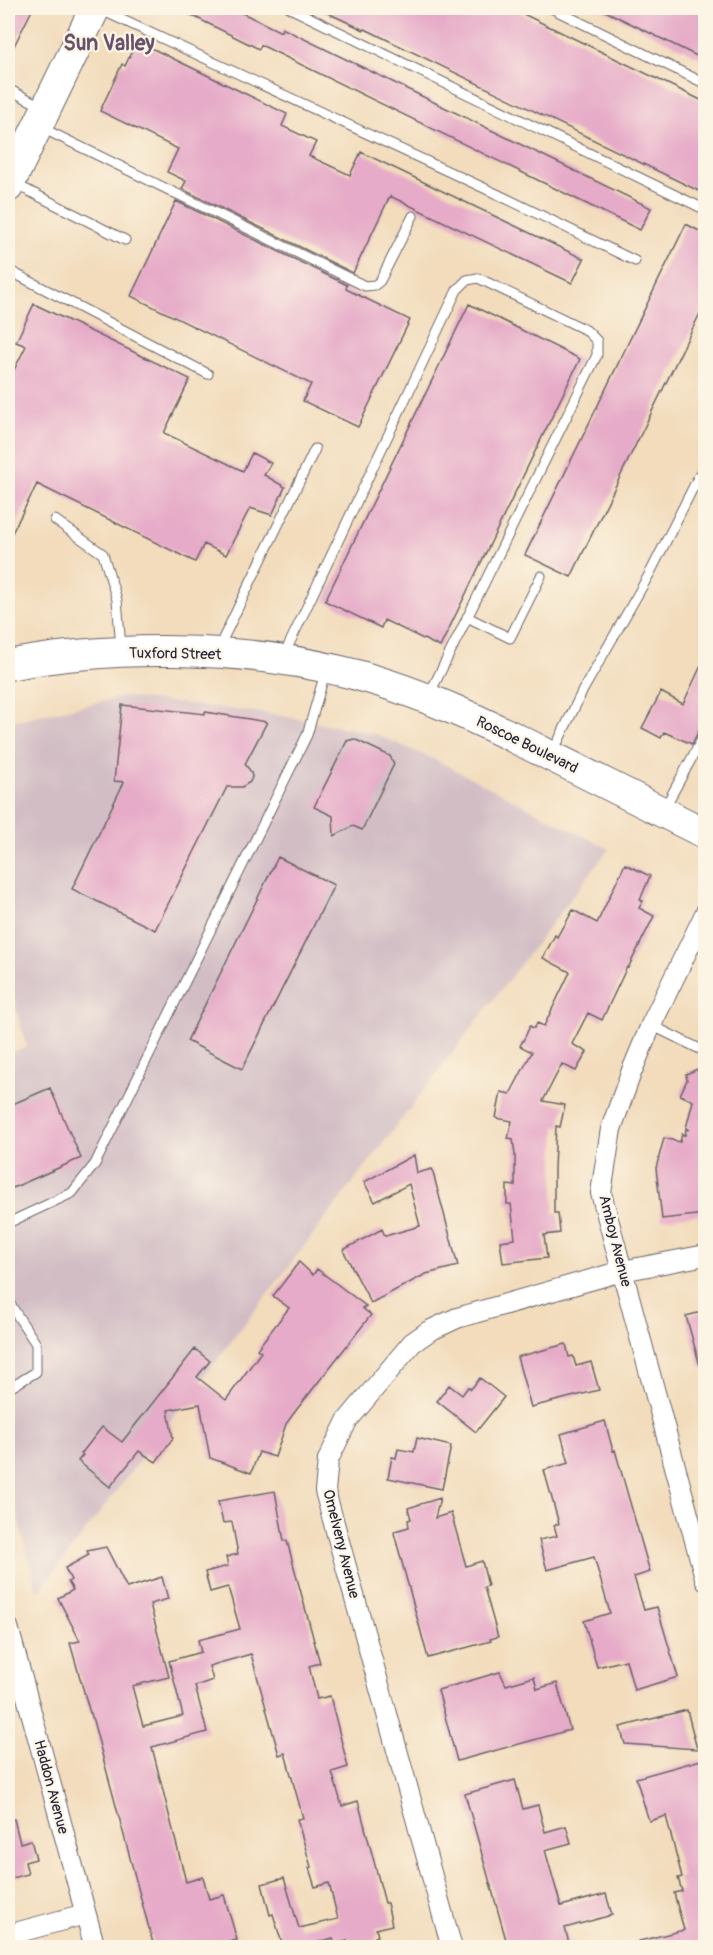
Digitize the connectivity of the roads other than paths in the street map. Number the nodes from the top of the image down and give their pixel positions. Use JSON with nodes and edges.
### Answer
{"nodes":[{"id":1,"x":96,"y":8,"type":"edge"},
{"id":2,"x":290,"y":8,"type":"edge"},
{"id":3,"x":550,"y":8,"type":"edge"},
{"id":4,"x":705,"y":84,"type":"edge"},
{"id":5,"x":8,"y":89,"type":"edge"},
{"id":6,"x":29,"y":130,"type":"edge"},
{"id":7,"x":9,"y":184,"type":"edge"},
{"id":8,"x":705,"y":210,"type":"edge"},
{"id":9,"x":413,"y":216,"type":"dead end"},
{"id":10,"x":125,"y":240,"type":"dead end"},
{"id":11,"x":635,"y":261,"type":"dead end"},
{"id":12,"x":8,"y":270,"type":"edge"},
{"id":13,"x":208,"y":374,"type":"dead end"},
{"id":14,"x":315,"y":449,"type":"dead end"},
{"id":15,"x":705,"y":462,"type":"edge"},
{"id":16,"x":55,"y":520,"type":"dead end"},
{"id":17,"x":541,"y":576,"type":"dead end"},
{"id":18,"x":467,"y":618,"type":"junction"},
{"id":19,"x":121,"y":652,"type":"junction"},
{"id":20,"x":216,"y":653,"type":"junction"},
{"id":21,"x":282,"y":660,"type":"junction"},
{"id":22,"x":8,"y":665,"type":"edge"},
{"id":23,"x":334,"y":669,"type":"junction"},
{"id":24,"x":427,"y":700,"type":"junction"},
{"id":25,"x":705,"y":732,"type":"edge"},
{"id":26,"x":551,"y":756,"type":"junction"},
{"id":27,"x":663,"y":812,"type":"junction"},
{"id":28,"x":705,"y":834,"type":"edge"},
{"id":29,"x":705,"y":912,"type":"edge"},
{"id":30,"x":651,"y":1025,"type":"junction"},
{"id":31,"x":705,"y":1052,"type":"edge"},
{"id":32,"x":8,"y":1223,"type":"edge"},
{"id":33,"x":705,"y":1255,"type":"edge"},
{"id":34,"x":622,"y":1271,"type":"junction"},
{"id":35,"x":8,"y":1301,"type":"edge"},
{"id":36,"x":8,"y":1389,"type":"edge"},
{"id":37,"x":705,"y":1581,"type":"edge"},
{"id":38,"x":8,"y":1627,"type":"edge"},
{"id":39,"x":85,"y":1914,"type":"junction"},
{"id":40,"x":8,"y":1935,"type":"edge"},
{"id":41,"x":95,"y":1947,"type":"edge"},
{"id":42,"x":452,"y":1947,"type":"edge"}],
"edges":[{"from":1,"to":6,"type":"main road"},
{"from":1,"to":11,"type":"lane"},
{"from":2,"to":8,"type":"lane"},
{"from":3,"to":4,"type":"lane"},
{"from":5,"to":6,"type":"lane"},
{"from":6,"to":7,"type":"main road"},
{"from":6,"to":9,"type":"lane"},
{"from":7,"to":10,"type":"lane"},
{"from":12,"to":13,"type":"lane"},
{"from":14,"to":20,"type":"lane"},
{"from":15,"to":26,"type":"lane"},
{"from":16,"to":19,"type":"lane"},
{"from":17,"to":18,"type":"lane"},
{"from":18,"to":21,"type":"lane"},
{"from":18,"to":24,"type":"lane"},
{"from":19,"to":20,"type":"main road","name":"Tuxford Street"},
{"from":19,"to":22,"type":"main road","name":"Tuxford Street"},
{"from":20,"to":21,"type":"main road","name":"Tuxford Street"},
{"from":21,"to":23,"type":"main road","name":"Tuxford Street"},
{"from":23,"to":24,"type":"main road","name":"Roscoe Boulevard"},
{"from":23,"to":32,"type":"lane"},
{"from":24,"to":26,"type":"main road","name":"Roscoe Boulevard"},
{"from":25,"to":27,"type":"lane"},
{"from":26,"to":27,"type":"main road","name":"Roscoe Boulevard"},
{"from":27,"to":28,"type":"main road","name":"Roscoe Boulevard"},
{"from":29,"to":30,"type":"street","name":"Amboy Avenue"},
{"from":30,"to":31,"type":"lane"},
{"from":30,"to":34,"type":"street","name":"Amboy Avenue"},
{"from":33,"to":34,"type":"street","name":"Omelveny Avenue"},
{"from":34,"to":37,"type":"street","name":"Amboy Avenue"},
{"from":34,"to":42,"type":"street","name":"Omelveny Avenue"},
{"from":35,"to":36,"type":"lane"},
{"from":38,"to":39,"type":"street","name":"Haddon Avenue"},
{"from":39,"to":40,"type":"street"},
{"from":39,"to":41,"type":"street","name":"Haddon Avenue"}]}
